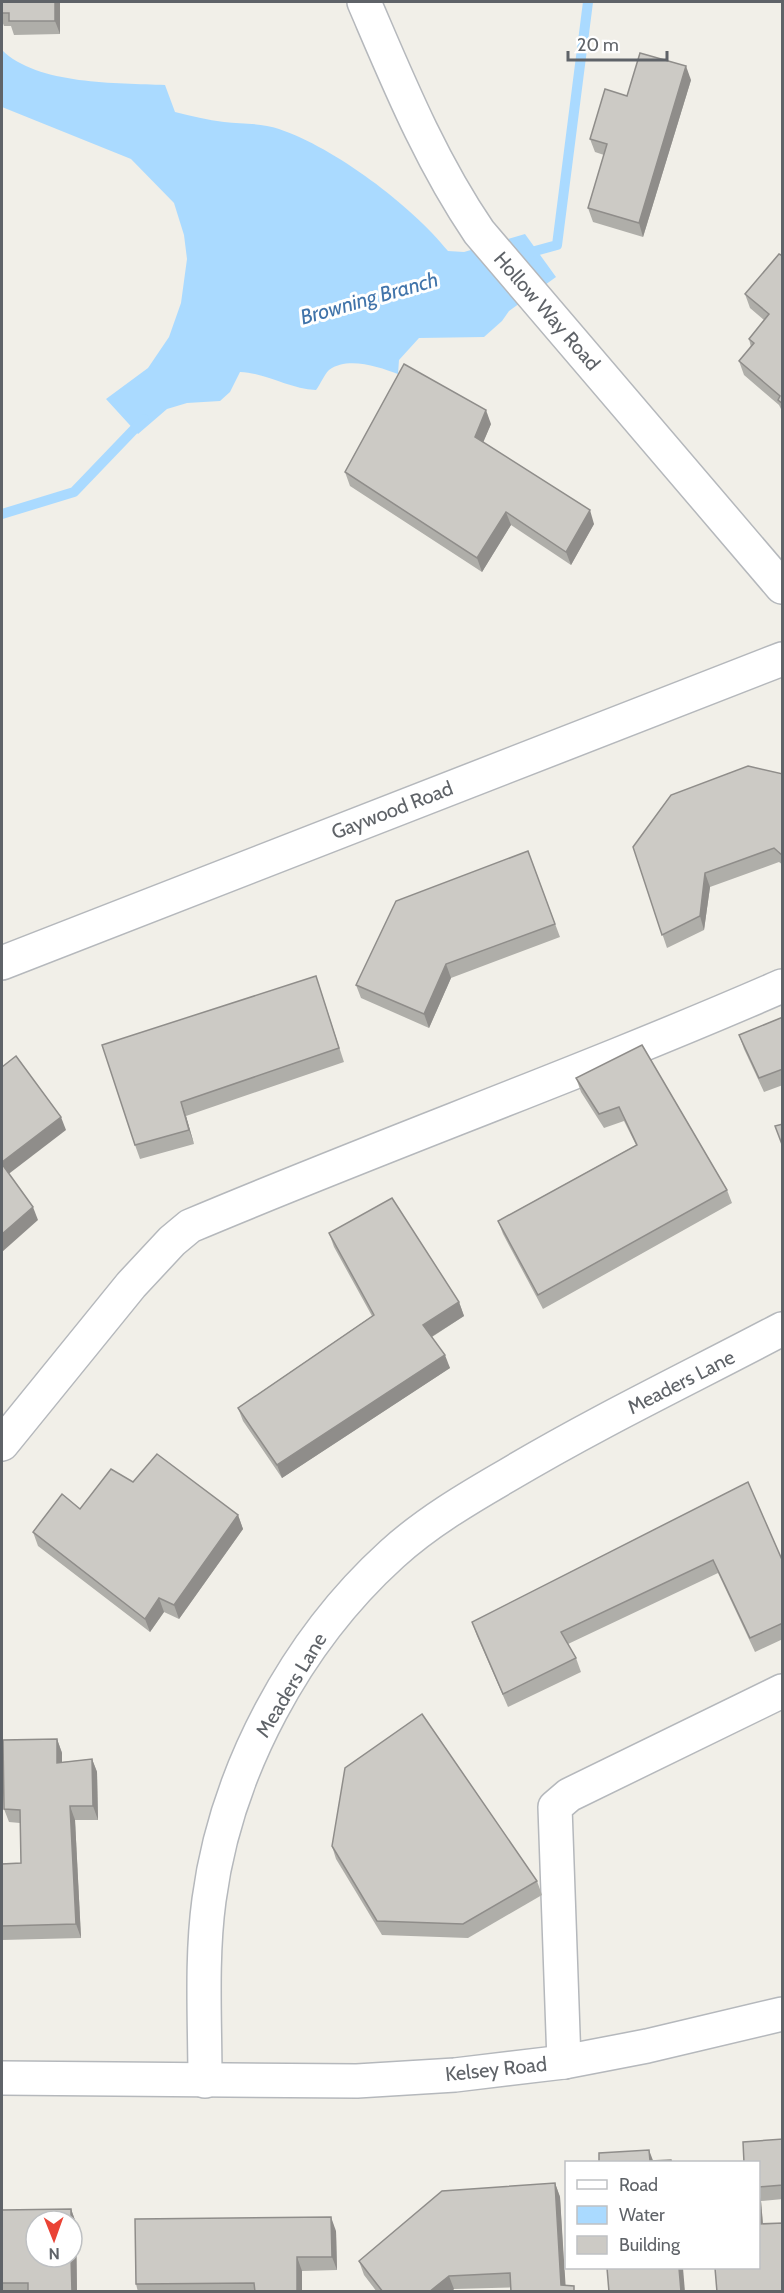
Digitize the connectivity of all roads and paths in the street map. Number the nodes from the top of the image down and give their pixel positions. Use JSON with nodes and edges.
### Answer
{"nodes":[{"id":1,"x":364,"y":2,"type":"edge"},
{"id":2,"x":783,"y":587,"type":"edge"},
{"id":3,"x":783,"y":659,"type":"edge"},
{"id":4,"x":2,"y":963,"type":"edge"},
{"id":5,"x":783,"y":986,"type":"edge"},
{"id":6,"x":783,"y":1329,"type":"edge"},
{"id":7,"x":2,"y":1444,"type":"edge"},
{"id":8,"x":783,"y":1691,"type":"edge"},
{"id":9,"x":783,"y":2014,"type":"edge"},
{"id":10,"x":564,"y":2062,"type":"junction"},
{"id":11,"x":2,"y":2078,"type":"edge"},
{"id":12,"x":205,"y":2081,"type":"junction"}],
"edges":[{"from":1,"to":2,"type":"street","name":"Hollow Way Road"},
{"from":3,"to":4,"type":"street","name":"Gaywood Road"},
{"from":5,"to":7,"type":"street"},
{"from":6,"to":12,"type":"street","name":"Meaders Lane"},
{"from":8,"to":10,"type":"street"},
{"from":9,"to":10,"type":"street","name":"Kelsey Road"},
{"from":10,"to":12,"type":"street","name":"Kelsey Road"},
{"from":11,"to":12,"type":"street"}]}
